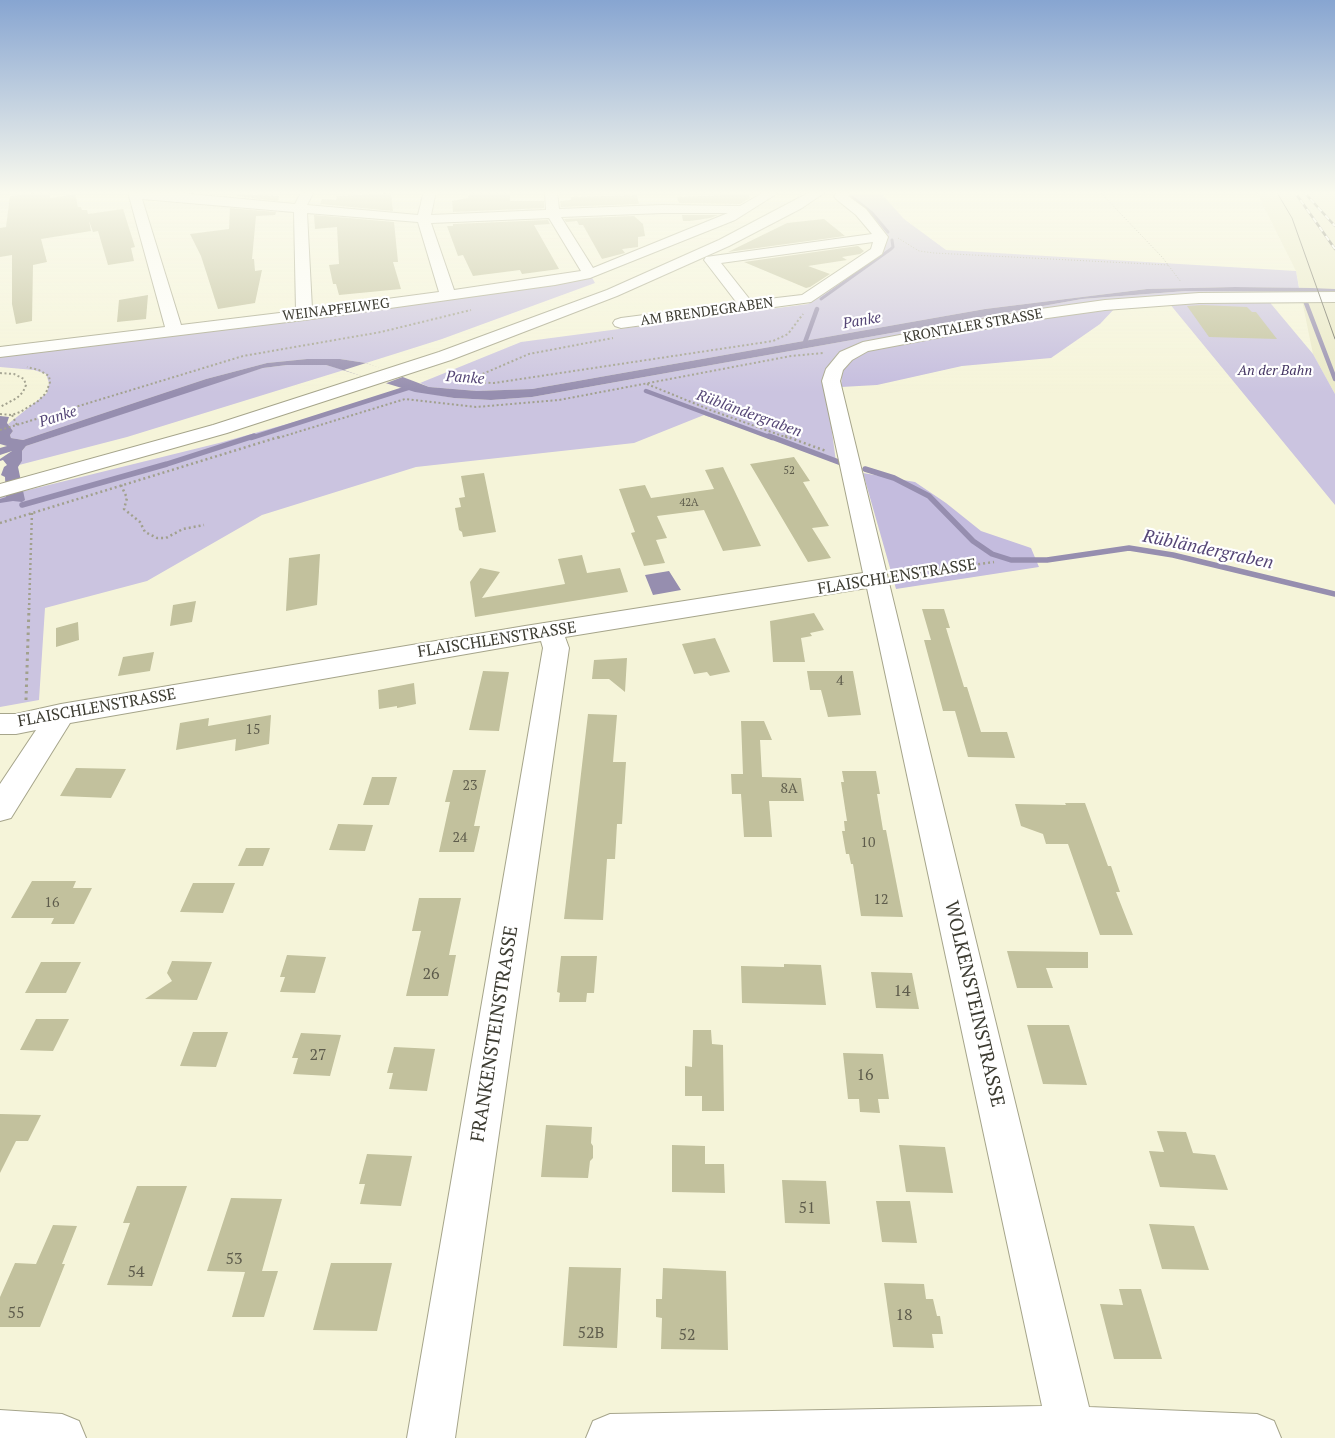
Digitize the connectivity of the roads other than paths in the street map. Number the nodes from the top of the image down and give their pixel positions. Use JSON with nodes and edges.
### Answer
{"nodes":[{"id":1,"x":153,"y":258,"type":"edge"},
{"id":2,"x":302,"y":258,"type":"edge"},
{"id":3,"x":436,"y":258,"type":"edge"},
{"id":4,"x":580,"y":258,"type":"edge"},
{"id":5,"x":629,"y":258,"type":"edge"},
{"id":6,"x":665,"y":258,"type":"edge"},
{"id":7,"x":690,"y":258,"type":"edge"},
{"id":8,"x":725,"y":258,"type":"edge"},
{"id":9,"x":866,"y":258,"type":"edge"},
{"id":10,"x":590,"y":274,"type":"junction"},
{"id":11,"x":448,"y":295,"type":"junction"},
{"id":12,"x":1335,"y":297,"type":"edge"},
{"id":13,"x":748,"y":306,"type":"junction"},
{"id":14,"x":304,"y":315,"type":"junction"},
{"id":15,"x":621,"y":323,"type":"dead end"},
{"id":16,"x":174,"y":330,"type":"junction"},
{"id":17,"x":0,"y":352,"type":"edge"},
{"id":18,"x":375,"y":373,"type":"junction"},
{"id":19,"x":0,"y":476,"type":"edge"},
{"id":20,"x":0,"y":491,"type":"edge"},
{"id":21,"x":876,"y":579,"type":"junction"},
{"id":22,"x":551,"y":631,"type":"junction"},
{"id":23,"x":61,"y":714,"type":"junction"},
{"id":24,"x":8,"y":724,"type":"edge"},
{"id":25,"x":0,"y":809,"type":"edge"},
{"id":26,"x":1071,"y":1430,"type":"junction"},
{"id":27,"x":0,"y":1434,"type":"edge"},
{"id":28,"x":62,"y":1438,"type":"edge"},
{"id":29,"x":431,"y":1438,"type":"edge"},
{"id":30,"x":610,"y":1438,"type":"edge"},
{"id":31,"x":1257,"y":1438,"type":"edge"}],
"edges":[{"from":1,"to":16,"type":"main road"},
{"from":2,"to":14,"type":"main road"},
{"from":3,"to":11,"type":"main road"},
{"from":4,"to":10,"type":"main road"},
{"from":5,"to":10,"type":"main road","name":"WEINAPFELWEG"},
{"from":6,"to":18,"type":"main road"},
{"from":7,"to":18,"type":"main road"},
{"from":8,"to":13,"type":"main road"},
{"from":9,"to":13,"type":"main road","name":"AM BRENDEGRABEN"},
{"from":10,"to":11,"type":"main road","name":"WEINAPFELWEG"},
{"from":11,"to":14,"type":"main road","name":"WEINAPFELWEG"},
{"from":12,"to":21,"type":"main road","name":"KRONTALER STRASSE"},
{"from":13,"to":15,"type":"main road","name":"AM BRENDEGRABEN"},
{"from":14,"to":16,"type":"main road","name":"WEINAPFELWEG"},
{"from":16,"to":17,"type":"main road","name":"WEINAPFELWEG"},
{"from":18,"to":19,"type":"main road"},
{"from":18,"to":20,"type":"main road"},
{"from":21,"to":22,"type":"main road","name":"FLAISCHLENSTRASSE"},
{"from":21,"to":26,"type":"main road","name":"WOLKENSTEINSTRASSE"},
{"from":22,"to":23,"type":"main road","name":"FLAISCHLENSTRASSE"},
{"from":22,"to":29,"type":"main road","name":"FRANKENSTEINSTRASSE"},
{"from":23,"to":24,"type":"main road","name":"FLAISCHLENSTRASSE"},
{"from":23,"to":25,"type":"main road"},
{"from":26,"to":30,"type":"main road"},
{"from":26,"to":31,"type":"main road"},
{"from":27,"to":28,"type":"main road"}]}
